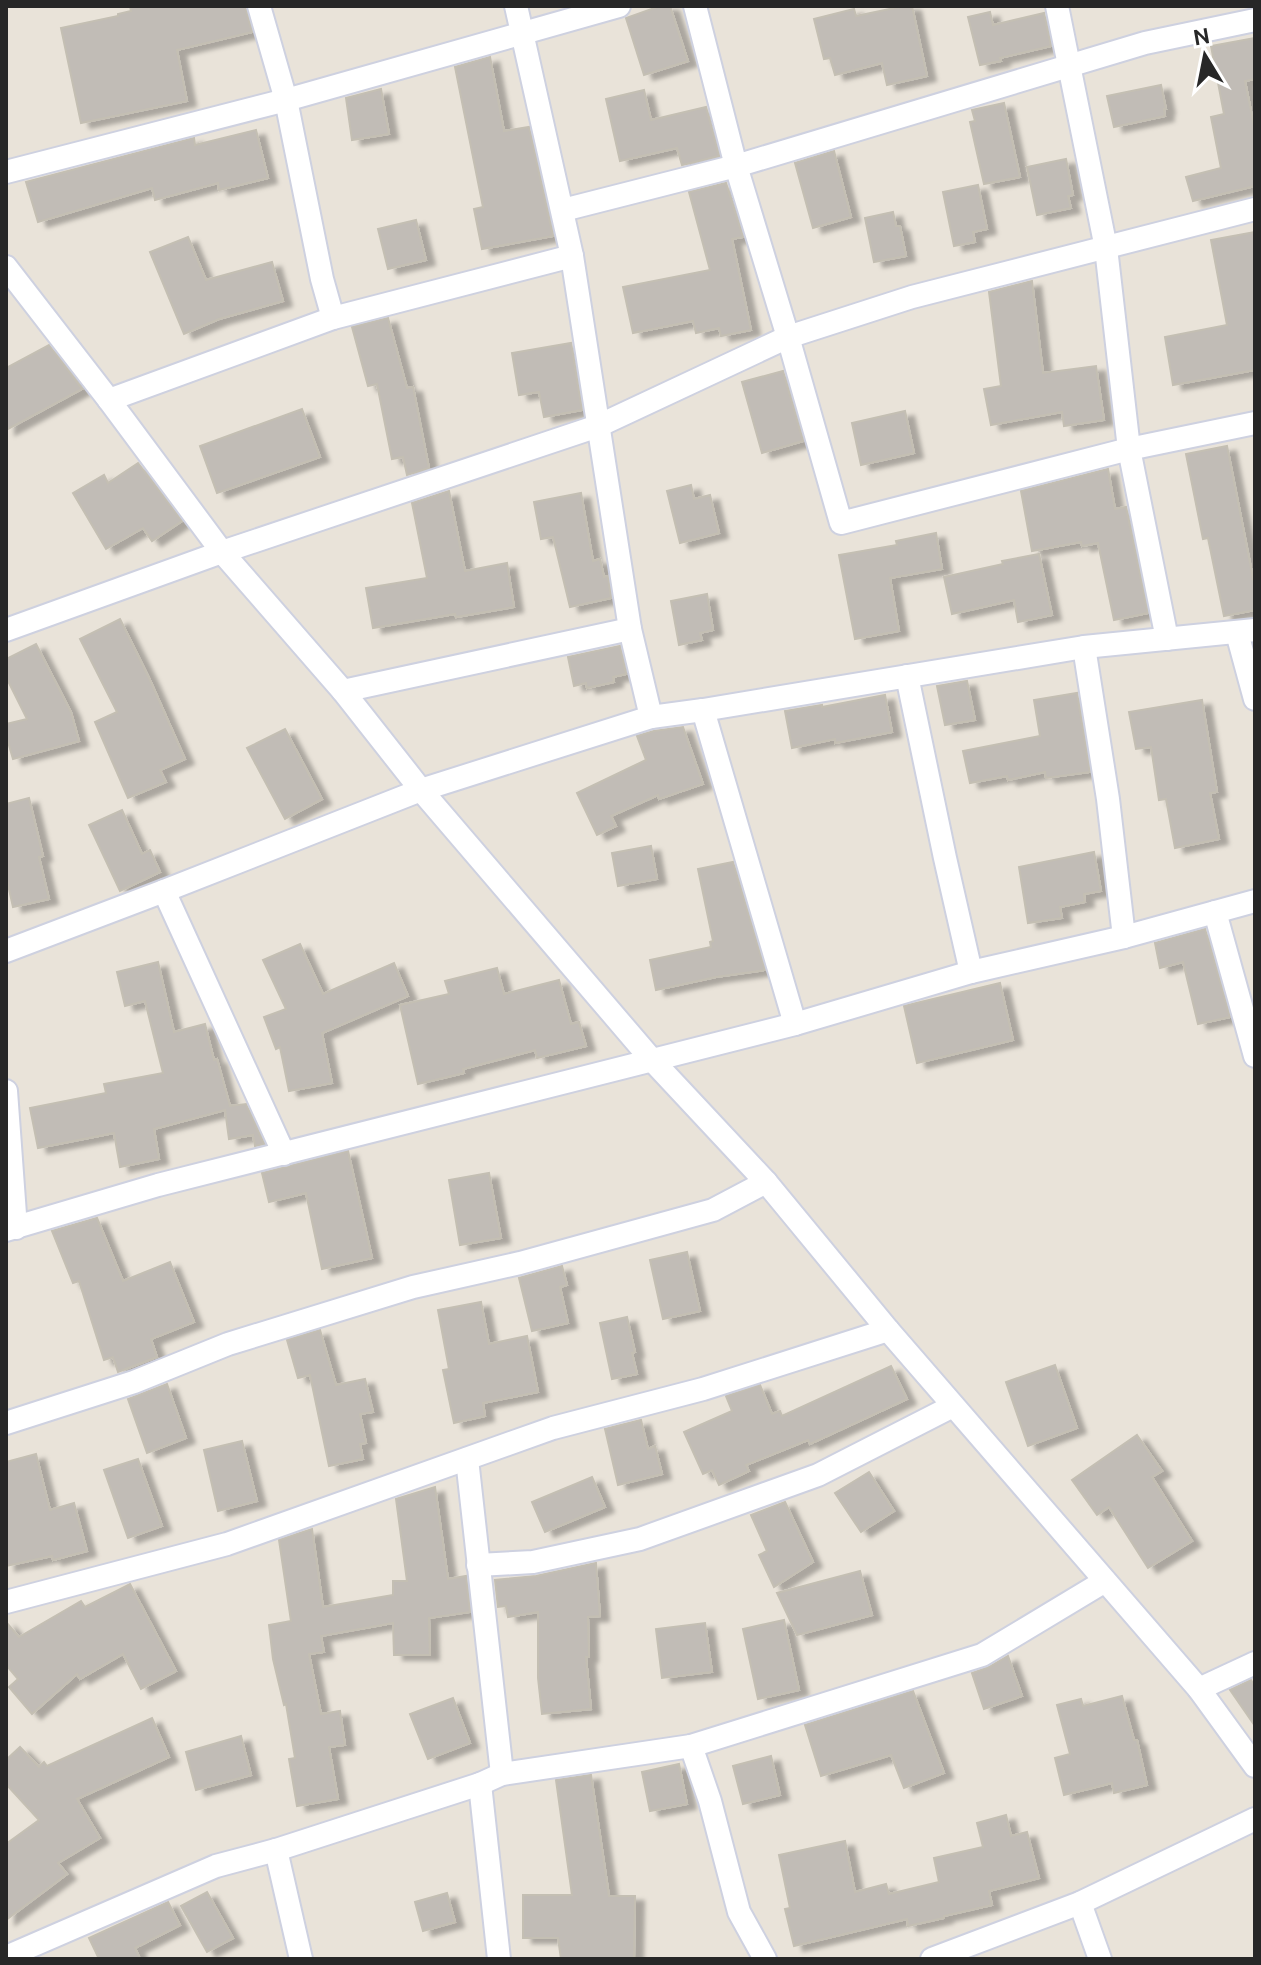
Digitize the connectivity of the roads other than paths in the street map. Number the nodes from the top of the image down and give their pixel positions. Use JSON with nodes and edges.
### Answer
{"nodes":[{"id":1,"x":259,"y":6,"type":"edge"},
{"id":2,"x":516,"y":6,"type":"edge"},
{"id":3,"x":619,"y":6,"type":"edge"},
{"id":4,"x":695,"y":6,"type":"edge"},
{"id":5,"x":1057,"y":6,"type":"edge"},
{"id":6,"x":1255,"y":20,"type":"edge"},
{"id":7,"x":523,"y":32,"type":"junction"},
{"id":8,"x":1070,"y":65,"type":"junction"},
{"id":9,"x":286,"y":100,"type":"junction"},
{"id":10,"x":736,"y":166,"type":"junction"},
{"id":11,"x":6,"y":172,"type":"edge"},
{"id":12,"x":1255,"y":209,"type":"edge"},
{"id":13,"x":563,"y":210,"type":"junction"},
{"id":14,"x":1106,"y":248,"type":"junction"},
{"id":15,"x":572,"y":256,"type":"junction"},
{"id":16,"x":6,"y":267,"type":"edge"},
{"id":17,"x":333,"y":318,"type":"junction"},
{"id":18,"x":788,"y":337,"type":"junction"},
{"id":19,"x":109,"y":400,"type":"junction"},
{"id":20,"x":1255,"y":423,"type":"edge"},
{"id":21,"x":598,"y":426,"type":"junction"},
{"id":22,"x":1129,"y":449,"type":"junction"},
{"id":23,"x":222,"y":552,"type":"junction"},
{"id":24,"x":630,"y":629,"type":"junction"},
{"id":25,"x":6,"y":630,"type":"edge"},
{"id":26,"x":1246,"y":631,"type":"edge"},
{"id":27,"x":1167,"y":639,"type":"junction"},
{"id":28,"x":1084,"y":647,"type":"junction"},
{"id":29,"x":907,"y":676,"type":"junction"},
{"id":30,"x":343,"y":691,"type":"junction"},
{"id":31,"x":1255,"y":699,"type":"edge"},
{"id":32,"x":703,"y":710,"type":"junction"},
{"id":33,"x":651,"y":717,"type":"junction"},
{"id":34,"x":421,"y":790,"type":"junction"},
{"id":35,"x":164,"y":891,"type":"junction"},
{"id":36,"x":1255,"y":901,"type":"edge"},
{"id":37,"x":1215,"y":912,"type":"junction"},
{"id":38,"x":1124,"y":937,"type":"junction"},
{"id":39,"x":6,"y":951,"type":"edge"},
{"id":40,"x":971,"y":972,"type":"junction"},
{"id":41,"x":795,"y":1024,"type":"junction"},
{"id":42,"x":1255,"y":1056,"type":"edge"},
{"id":43,"x":652,"y":1060,"type":"junction"},
{"id":44,"x":6,"y":1091,"type":"edge"},
{"id":45,"x":284,"y":1154,"type":"junction"},
{"id":46,"x":766,"y":1182,"type":"junction"},
{"id":47,"x":11,"y":1229,"type":"edge"},
{"id":48,"x":888,"y":1330,"type":"junction"},
{"id":49,"x":953,"y":1406,"type":"junction"},
{"id":50,"x":6,"y":1423,"type":"edge"},
{"id":51,"x":467,"y":1459,"type":"junction"},
{"id":52,"x":478,"y":1565,"type":"junction"},
{"id":53,"x":1105,"y":1581,"type":"junction"},
{"id":54,"x":6,"y":1602,"type":"edge"},
{"id":55,"x":1255,"y":1663,"type":"edge"},
{"id":56,"x":1199,"y":1689,"type":"junction"},
{"id":57,"x":691,"y":1746,"type":"junction"},
{"id":58,"x":1255,"y":1766,"type":"edge"},
{"id":59,"x":502,"y":1774,"type":"junction"},
{"id":60,"x":480,"y":1784,"type":"junction"},
{"id":61,"x":1255,"y":1819,"type":"edge"},
{"id":62,"x":276,"y":1850,"type":"junction"},
{"id":63,"x":1080,"y":1903,"type":"junction"},
{"id":64,"x":6,"y":1957,"type":"edge"},
{"id":65,"x":301,"y":1959,"type":"edge"},
{"id":66,"x":499,"y":1959,"type":"edge"},
{"id":67,"x":765,"y":1959,"type":"edge"},
{"id":68,"x":932,"y":1959,"type":"edge"},
{"id":69,"x":1100,"y":1959,"type":"edge"}],
"edges":[{"from":1,"to":9,"type":"street"},
{"from":2,"to":7,"type":"street"},
{"from":3,"to":7,"type":"street"},
{"from":4,"to":10,"type":"street"},
{"from":5,"to":8,"type":"street"},
{"from":6,"to":8,"type":"street"},
{"from":7,"to":9,"type":"street"},
{"from":7,"to":13,"type":"street"},
{"from":8,"to":10,"type":"street"},
{"from":8,"to":14,"type":"street"},
{"from":9,"to":11,"type":"street"},
{"from":9,"to":17,"type":"street"},
{"from":10,"to":13,"type":"street"},
{"from":10,"to":18,"type":"street"},
{"from":12,"to":14,"type":"street"},
{"from":13,"to":15,"type":"street"},
{"from":14,"to":18,"type":"street"},
{"from":14,"to":22,"type":"street"},
{"from":15,"to":17,"type":"street"},
{"from":15,"to":21,"type":"street"},
{"from":16,"to":19,"type":"street"},
{"from":17,"to":19,"type":"street"},
{"from":18,"to":21,"type":"street"},
{"from":18,"to":22,"type":"street"},
{"from":19,"to":23,"type":"street"},
{"from":20,"to":22,"type":"street"},
{"from":21,"to":23,"type":"street"},
{"from":21,"to":24,"type":"street"},
{"from":22,"to":27,"type":"street"},
{"from":23,"to":25,"type":"street"},
{"from":23,"to":30,"type":"street"},
{"from":24,"to":30,"type":"street"},
{"from":24,"to":33,"type":"street"},
{"from":26,"to":27,"type":"street"},
{"from":26,"to":31,"type":"street"},
{"from":27,"to":28,"type":"street"},
{"from":28,"to":29,"type":"street"},
{"from":28,"to":38,"type":"street"},
{"from":29,"to":32,"type":"street"},
{"from":29,"to":40,"type":"street"},
{"from":30,"to":34,"type":"street"},
{"from":32,"to":33,"type":"street"},
{"from":32,"to":41,"type":"street"},
{"from":33,"to":34,"type":"street"},
{"from":34,"to":35,"type":"street"},
{"from":34,"to":43,"type":"street"},
{"from":35,"to":39,"type":"street"},
{"from":35,"to":45,"type":"street"},
{"from":36,"to":37,"type":"street"},
{"from":37,"to":38,"type":"street"},
{"from":37,"to":42,"type":"street"},
{"from":38,"to":40,"type":"street"},
{"from":40,"to":41,"type":"street"},
{"from":41,"to":43,"type":"street"},
{"from":43,"to":45,"type":"street"},
{"from":43,"to":46,"type":"street"},
{"from":44,"to":47,"type":"street"},
{"from":45,"to":47,"type":"street"},
{"from":46,"to":48,"type":"street"},
{"from":46,"to":50,"type":"street"},
{"from":48,"to":49,"type":"street"},
{"from":48,"to":51,"type":"street"},
{"from":49,"to":52,"type":"street"},
{"from":49,"to":53,"type":"street"},
{"from":51,"to":52,"type":"street"},
{"from":51,"to":54,"type":"street"},
{"from":52,"to":59,"type":"street"},
{"from":53,"to":56,"type":"street"},
{"from":53,"to":57,"type":"street"},
{"from":55,"to":56,"type":"street"},
{"from":56,"to":58,"type":"street"},
{"from":57,"to":59,"type":"street"},
{"from":57,"to":67,"type":"street"},
{"from":59,"to":60,"type":"street"},
{"from":60,"to":62,"type":"street"},
{"from":60,"to":66,"type":"street"},
{"from":61,"to":63,"type":"street"},
{"from":62,"to":64,"type":"street"},
{"from":62,"to":65,"type":"street"},
{"from":63,"to":68,"type":"street"},
{"from":63,"to":69,"type":"street"}]}
